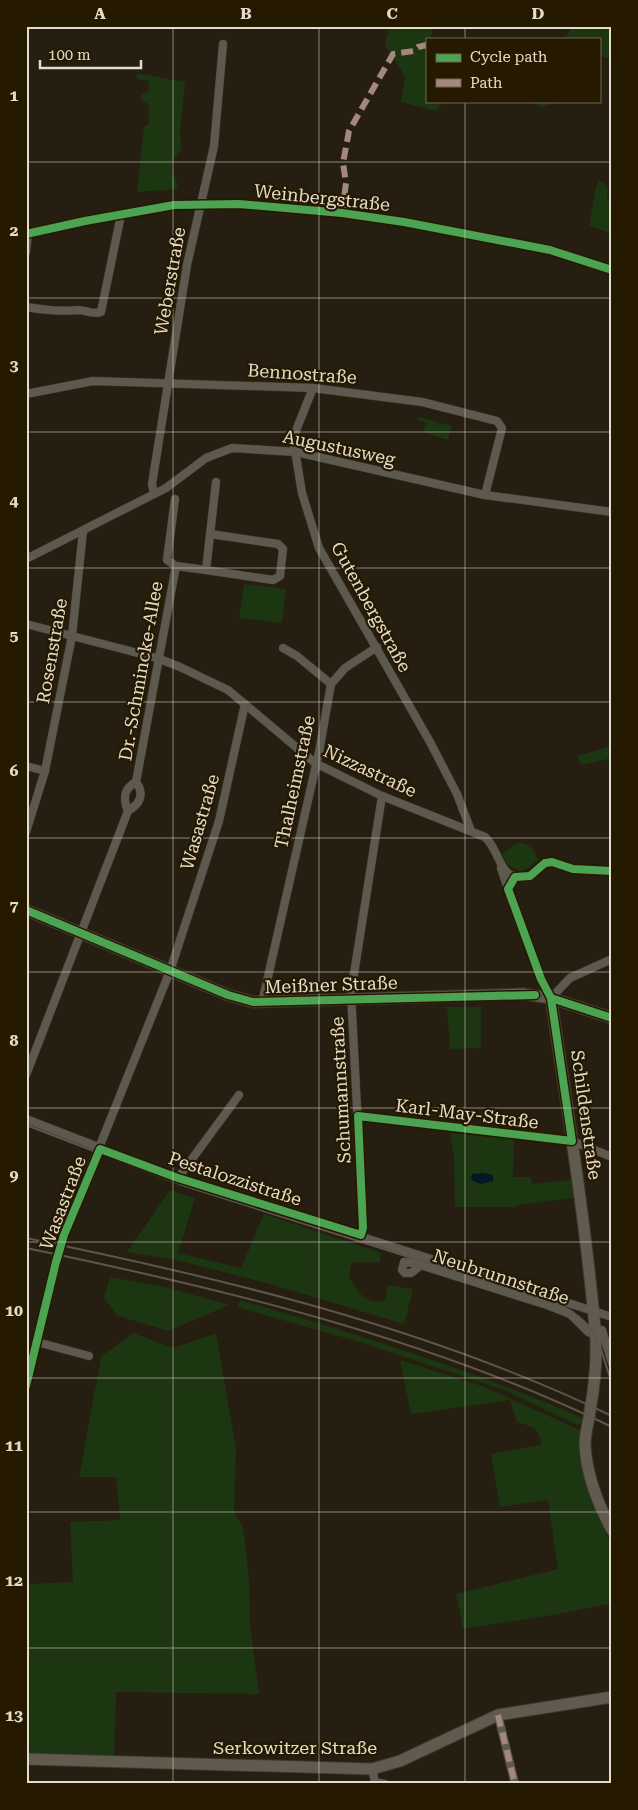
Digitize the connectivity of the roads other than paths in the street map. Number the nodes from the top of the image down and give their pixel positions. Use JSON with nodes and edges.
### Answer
{"nodes":[{"id":1,"x":223,"y":44,"type":"dead end"},
{"id":2,"x":199,"y":206,"type":"junction"},
{"id":3,"x":121,"y":215,"type":"junction"},
{"id":4,"x":27,"y":234,"type":"edge"},
{"id":5,"x":26,"y":252,"type":"edge"},
{"id":6,"x":612,"y":270,"type":"edge"},
{"id":7,"x":26,"y":307,"type":"edge"},
{"id":8,"x":167,"y":382,"type":"junction"},
{"id":9,"x":313,"y":388,"type":"junction"},
{"id":10,"x":26,"y":394,"type":"edge"},
{"id":11,"x":296,"y":452,"type":"junction"},
{"id":12,"x":216,"y":482,"type":"dead end"},
{"id":13,"x":154,"y":494,"type":"junction"},
{"id":14,"x":486,"y":495,"type":"junction"},
{"id":15,"x":175,"y":499,"type":"dead end"},
{"id":16,"x":612,"y":512,"type":"edge"},
{"id":17,"x":83,"y":531,"type":"junction"},
{"id":18,"x":210,"y":534,"type":"junction"},
{"id":19,"x":26,"y":559,"type":"edge"},
{"id":20,"x":176,"y":566,"type":"junction"},
{"id":21,"x":206,"y":570,"type":"junction"},
{"id":22,"x":26,"y":624,"type":"edge"},
{"id":23,"x":72,"y":636,"type":"junction"},
{"id":24,"x":377,"y":647,"type":"junction"},
{"id":25,"x":283,"y":648,"type":"dead end"},
{"id":26,"x":157,"y":658,"type":"junction"},
{"id":27,"x":331,"y":684,"type":"junction"},
{"id":28,"x":246,"y":704,"type":"junction"},
{"id":29,"x":315,"y":763,"type":"junction"},
{"id":30,"x":26,"y":766,"type":"edge"},
{"id":31,"x":45,"y":771,"type":"junction"},
{"id":32,"x":136,"y":782,"type":"junction"},
{"id":33,"x":382,"y":796,"type":"junction"},
{"id":34,"x":128,"y":812,"type":"junction"},
{"id":35,"x":472,"y":831,"type":"junction"},
{"id":36,"x":26,"y":832,"type":"edge"},
{"id":37,"x":501,"y":868,"type":"junction"},
{"id":38,"x":612,"y":871,"type":"edge"},
{"id":39,"x":515,"y":877,"type":"junction"},
{"id":40,"x":508,"y":889,"type":"junction"},
{"id":41,"x":26,"y":910,"type":"edge"},
{"id":42,"x":81,"y":933,"type":"junction"},
{"id":43,"x":612,"y":959,"type":"edge"},
{"id":44,"x":170,"y":971,"type":"junction"},
{"id":45,"x":551,"y":998,"type":"junction"},
{"id":46,"x":351,"y":1000,"type":"junction"},
{"id":47,"x":262,"y":1003,"type":"junction"},
{"id":48,"x":612,"y":1018,"type":"edge"},
{"id":49,"x":26,"y":1075,"type":"edge"},
{"id":50,"x":238,"y":1095,"type":"dead end"},
{"id":51,"x":358,"y":1116,"type":"junction"},
{"id":52,"x":26,"y":1119,"type":"edge"},
{"id":53,"x":572,"y":1141,"type":"junction"},
{"id":54,"x":100,"y":1149,"type":"junction"},
{"id":55,"x":612,"y":1157,"type":"edge"},
{"id":56,"x":178,"y":1178,"type":"junction"},
{"id":57,"x":361,"y":1235,"type":"junction"},
{"id":58,"x":420,"y":1266,"type":"dead end"},
{"id":59,"x":591,"y":1296,"type":"junction"},
{"id":60,"x":579,"y":1305,"type":"junction"},
{"id":61,"x":593,"y":1310,"type":"junction"},
{"id":62,"x":612,"y":1317,"type":"edge"},
{"id":63,"x":596,"y":1332,"type":"junction"},
{"id":64,"x":37,"y":1342,"type":"junction"},
{"id":65,"x":89,"y":1356,"type":"dead end"},
{"id":66,"x":612,"y":1363,"type":"edge"},
{"id":67,"x":26,"y":1386,"type":"edge"},
{"id":68,"x":612,"y":1530,"type":"edge"},
{"id":69,"x":612,"y":1697,"type":"edge"},
{"id":70,"x":498,"y":1716,"type":"junction"},
{"id":71,"x":26,"y":1759,"type":"edge"},
{"id":72,"x":372,"y":1769,"type":"junction"},
{"id":73,"x":374,"y":1783,"type":"edge"},
{"id":74,"x":385,"y":1784,"type":"edge"},
{"id":75,"x":515,"y":1784,"type":"edge"}],
"edges":[{"from":1,"to":2,"type":"street","name":"Weberstraße"},
{"from":2,"to":3,"type":"street","name":"Weinbergstraße"},
{"from":2,"to":6,"type":"street","name":"Weinbergstraße"},
{"from":2,"to":8,"type":"street","name":"Weberstraße"},
{"from":3,"to":4,"type":"street","name":"Weinbergstraße"},
{"from":3,"to":7,"type":"street"},
{"from":4,"to":5,"type":"street"},
{"from":8,"to":9,"type":"street","name":"Bennostraße"},
{"from":8,"to":10,"type":"street","name":"Bennostraße"},
{"from":8,"to":13,"type":"street","name":"Weberstraße"},
{"from":9,"to":11,"type":"street","name":"Gutenbergstraße"},
{"from":9,"to":14,"type":"street","name":"Bennostraße"},
{"from":11,"to":13,"type":"street","name":"Augustusweg"},
{"from":11,"to":14,"type":"street","name":"Augustusweg"},
{"from":11,"to":24,"type":"street","name":"Gutenbergstraße"},
{"from":12,"to":18,"type":"street"},
{"from":13,"to":17,"type":"street","name":"Augustusweg"},
{"from":14,"to":16,"type":"street","name":"Augustusweg"},
{"from":15,"to":20,"type":"street"},
{"from":17,"to":19,"type":"street","name":"Augustusweg"},
{"from":17,"to":23,"type":"street","name":"Rosenstraße"},
{"from":18,"to":21,"type":"street"},
{"from":18,"to":21,"type":"street"},
{"from":20,"to":21,"type":"street"},
{"from":20,"to":26,"type":"street","name":"Dr.-Schmincke-Allee"},
{"from":22,"to":23,"type":"street","name":"Nizzastraße"},
{"from":23,"to":26,"type":"street","name":"Nizzastraße"},
{"from":23,"to":31,"type":"street","name":"Rosenstraße"},
{"from":24,"to":27,"type":"street"},
{"from":24,"to":35,"type":"street","name":"Gutenbergstraße"},
{"from":25,"to":27,"type":"street"},
{"from":26,"to":28,"type":"street","name":"Nizzastraße"},
{"from":26,"to":32,"type":"street","name":"Dr.-Schmincke-Allee"},
{"from":27,"to":29,"type":"street","name":"Thalheimstraße"},
{"from":28,"to":29,"type":"street","name":"Nizzastraße"},
{"from":28,"to":44,"type":"street","name":"Wasastraße"},
{"from":29,"to":33,"type":"street","name":"Nizzastraße"},
{"from":29,"to":47,"type":"street","name":"Thalheimstraße"},
{"from":30,"to":31,"type":"street"},
{"from":31,"to":36,"type":"street","name":"Rosenstraße"},
{"from":32,"to":34,"type":"street","name":"Dr.-Schmincke-Allee"},
{"from":32,"to":34,"type":"street","name":"Dr.-Schmincke-Allee"},
{"from":33,"to":35,"type":"street","name":"Nizzastraße"},
{"from":33,"to":46,"type":"street","name":"Schumannstraße"},
{"from":34,"to":42,"type":"street","name":"Dr.-Schmincke-Allee"},
{"from":35,"to":37,"type":"street","name":"Nizzastraße"},
{"from":37,"to":39,"type":"street"},
{"from":37,"to":40,"type":"street"},
{"from":38,"to":39,"type":"street"},
{"from":39,"to":40,"type":"street"},
{"from":40,"to":45,"type":"street"},
{"from":41,"to":42,"type":"street","name":"Meißner Straße"},
{"from":42,"to":44,"type":"street","name":"Meißner Straße"},
{"from":42,"to":49,"type":"street","name":"Dr.-Schmincke-Allee"},
{"from":43,"to":45,"type":"street"},
{"from":44,"to":47,"type":"street","name":"Meißner Straße"},
{"from":44,"to":54,"type":"street","name":"Wasastraße"},
{"from":45,"to":46,"type":"street","name":"Meißner Straße"},
{"from":45,"to":48,"type":"street","name":"Meißner Straße"},
{"from":45,"to":53,"type":"street","name":"Schildenstraße"},
{"from":46,"to":47,"type":"street","name":"Meißner Straße"},
{"from":46,"to":51,"type":"street","name":"Schumannstraße"},
{"from":50,"to":56,"type":"street"},
{"from":51,"to":53,"type":"street","name":"Karl-May-Straße"},
{"from":51,"to":57,"type":"street","name":"Schumannstraße"},
{"from":52,"to":54,"type":"street","name":"Pestalozzistraße"},
{"from":53,"to":55,"type":"street","name":"Karl-May-Straße"},
{"from":53,"to":59,"type":"street","name":"Schildenstraße"},
{"from":54,"to":56,"type":"street","name":"Pestalozzistraße"},
{"from":54,"to":64,"type":"street","name":"Wasastraße"},
{"from":56,"to":57,"type":"street","name":"Pestalozzistraße"},
{"from":57,"to":60,"type":"street","name":"Pestalozzistraße"},
{"from":58,"to":63,"type":"street","name":"Neubrunnstraße"},
{"from":59,"to":60,"type":"street"},
{"from":59,"to":61,"type":"street","name":"Schildenstraße"},
{"from":60,"to":61,"type":"street","name":"Pestalozzistraße"},
{"from":61,"to":62,"type":"street","name":"Pestalozzistraße"},
{"from":61,"to":63,"type":"street","name":"Schildenstraße"},
{"from":63,"to":66,"type":"street","name":"Neubrunnstraße"},
{"from":63,"to":68,"type":"street","name":"Schildenstraße"},
{"from":64,"to":65,"type":"street"},
{"from":64,"to":67,"type":"street","name":"Wasastraße"},
{"from":69,"to":70,"type":"street","name":"Serkowitzer Straße"},
{"from":70,"to":72,"type":"street","name":"Serkowitzer Straße"},
{"from":70,"to":75,"type":"street"},
{"from":71,"to":72,"type":"street","name":"Serkowitzer Straße"},
{"from":72,"to":73,"type":"street"},
{"from":73,"to":74,"type":"street"}]}
